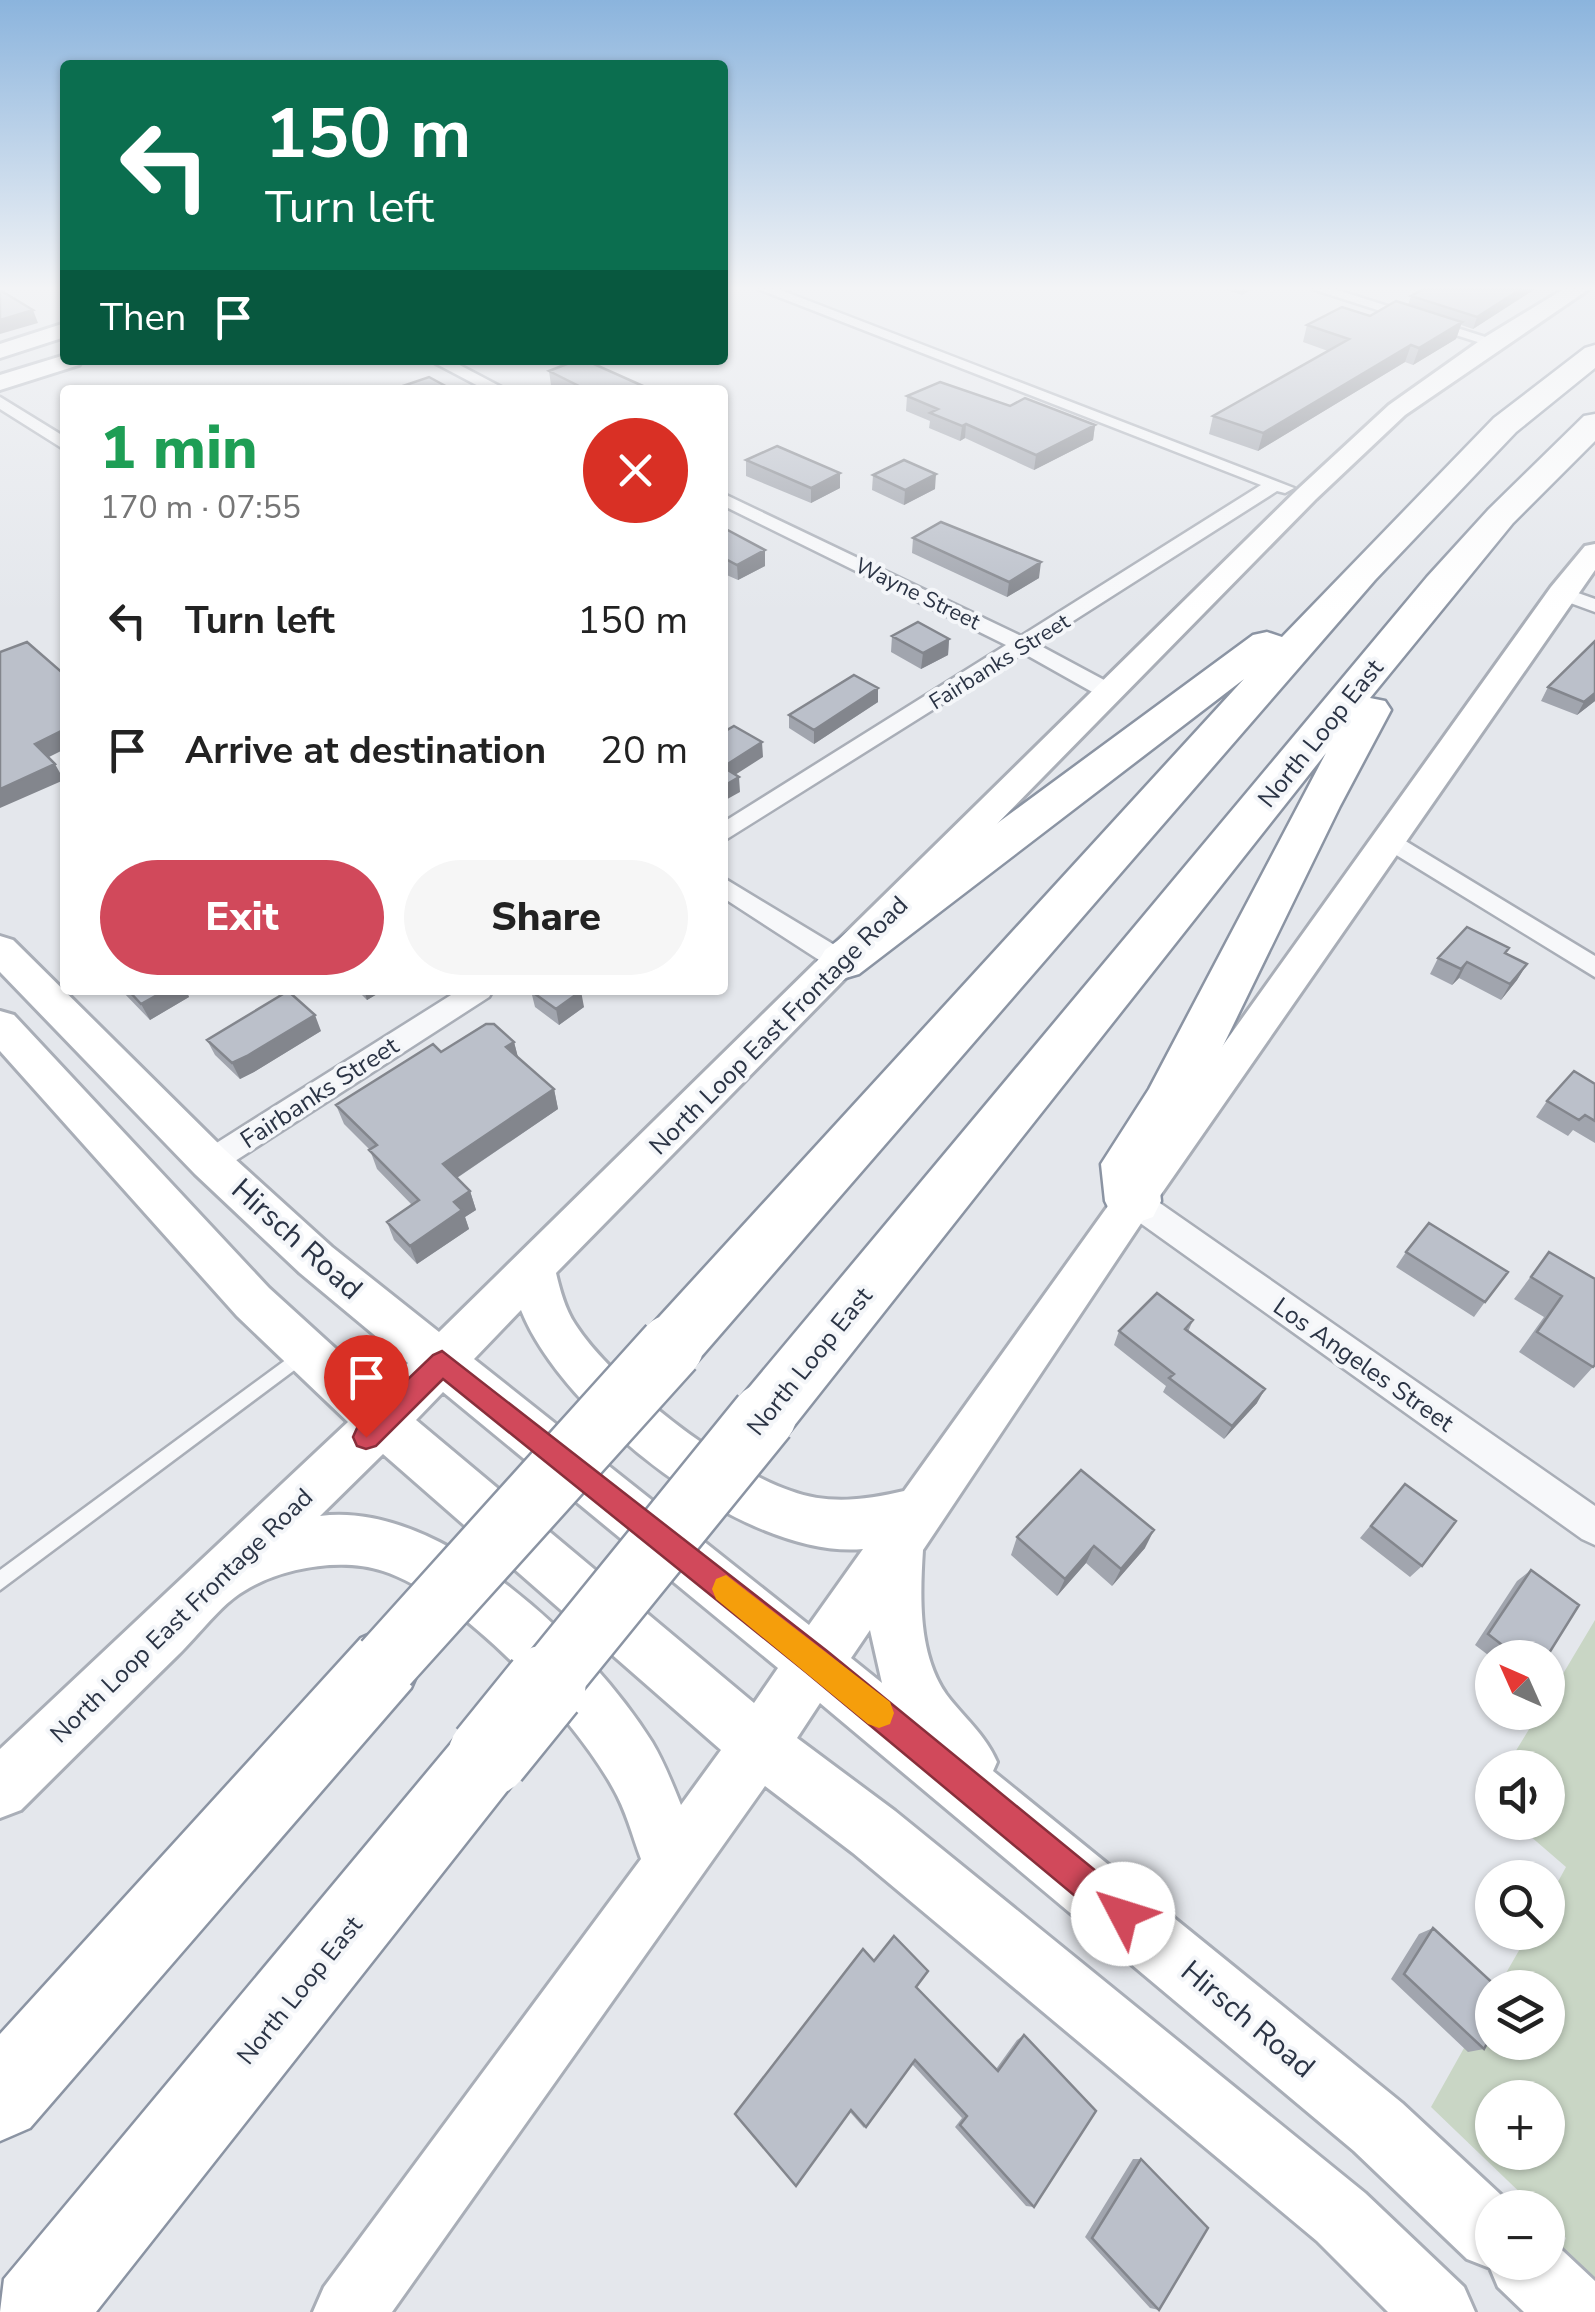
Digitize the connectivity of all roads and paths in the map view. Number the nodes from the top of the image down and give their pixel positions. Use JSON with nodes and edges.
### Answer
{"nodes":[{"id":1,"x":1045,"y":397,"type":"edge"},
{"id":2,"x":1416,"y":397,"type":"edge"},
{"id":3,"x":1541,"y":397,"type":"edge"},
{"id":4,"x":0,"y":402,"type":"edge"},
{"id":5,"x":1595,"y":423,"type":"edge"},
{"id":6,"x":60,"y":443,"type":"edge"},
{"id":7,"x":1274,"y":485,"type":"junction"},
{"id":8,"x":1307,"y":494,"type":"junction"},
{"id":9,"x":728,"y":501,"type":"edge"},
{"id":10,"x":1595,"y":552,"type":"edge"},
{"id":11,"x":1362,"y":572,"type":"junction"},
{"id":12,"x":1440,"y":585,"type":"junction"},
{"id":13,"x":1561,"y":593,"type":"junction"},
{"id":14,"x":1595,"y":606,"type":"edge"},
{"id":15,"x":1023,"y":645,"type":"junction"},
{"id":16,"x":1111,"y":693,"type":"junction"},
{"id":17,"x":728,"y":830,"type":"edge"},
{"id":18,"x":1389,"y":839,"type":"junction"},
{"id":19,"x":728,"y":889,"type":"edge"},
{"id":20,"x":0,"y":949,"type":"edge"},
{"id":21,"x":842,"y":962,"type":"junction"},
{"id":22,"x":1595,"y":968,"type":"edge"},
{"id":23,"x":471,"y":995,"type":"edge"},
{"id":24,"x":5,"y":1030,"type":"edge"},
{"id":25,"x":210,"y":1162,"type":"junction"},
{"id":26,"x":1133,"y":1201,"type":"junction"},
{"id":27,"x":532,"y":1268,"type":"junction"},
{"id":28,"x":305,"y":1352,"type":"junction"},
{"id":29,"x":442,"y":1363,"type":"junction"},
{"id":30,"x":382,"y":1422,"type":"junction"},
{"id":31,"x":1595,"y":1527,"type":"edge"},
{"id":32,"x":908,"y":1528,"type":"junction"},
{"id":33,"x":222,"y":1575,"type":"junction"},
{"id":34,"x":0,"y":1581,"type":"edge"},
{"id":35,"x":817,"y":1662,"type":"junction"},
{"id":36,"x":758,"y":1744,"type":"junction"},
{"id":37,"x":0,"y":1789,"type":"edge"},
{"id":38,"x":1032,"y":1840,"type":"junction"},
{"id":39,"x":672,"y":1862,"type":"junction"},
{"id":40,"x":0,"y":2098,"type":"edge"},
{"id":41,"x":1475,"y":2218,"type":"edge"},
{"id":42,"x":1542,"y":2280,"type":"edge"},
{"id":43,"x":37,"y":2312,"type":"edge"},
{"id":44,"x":348,"y":2312,"type":"edge"},
{"id":45,"x":1439,"y":2312,"type":"edge"},
{"id":46,"x":1576,"y":2312,"type":"edge"}],
"edges":[{"from":1,"to":7,"type":"street"},
{"from":2,"to":8,"type":"main road","name":"North Loop East Frontage Road"},
{"from":3,"to":11,"type":"highway"},
{"from":4,"to":6,"type":"street"},
{"from":5,"to":12,"type":"highway","name":"North Loop East"},
{"from":7,"to":8,"type":"street"},
{"from":7,"to":15,"type":"street","name":"Fairbanks Street"},
{"from":8,"to":16,"type":"main road","name":"North Loop East Frontage Road"},
{"from":9,"to":15,"type":"street","name":"Wayne Street"},
{"from":10,"to":13,"type":"main road"},
{"from":11,"to":21,"type":"highway"},
{"from":11,"to":40,"type":"highway","bridge":true},
{"from":12,"to":26,"type":"highway"},
{"from":12,"to":43,"type":"highway","name":"North Loop East","bridge":true},
{"from":13,"to":14,"type":"street"},
{"from":13,"to":18,"type":"main road"},
{"from":15,"to":16,"type":"street","name":"Wayne Street"},
{"from":15,"to":17,"type":"street","name":"Fairbanks Street"},
{"from":16,"to":21,"type":"main road","name":"North Loop East Frontage Road"},
{"from":18,"to":22,"type":"street"},
{"from":18,"to":26,"type":"main road"},
{"from":19,"to":21,"type":"street"},
{"from":20,"to":25,"type":"main road","name":"Hirsch Road"},
{"from":21,"to":27,"type":"main road","name":"North Loop East Frontage Road"},
{"from":23,"to":25,"type":"street","name":"Fairbanks Street"},
{"from":24,"to":25,"type":"main road"},
{"from":24,"to":28,"type":"main road"},
{"from":25,"to":29,"type":"main road","name":"Hirsch Road"},
{"from":26,"to":31,"type":"street","name":"Los Angeles Street"},
{"from":26,"to":32,"type":"main road"},
{"from":27,"to":29,"type":"main road","name":"North Loop East Frontage Road"},
{"from":27,"to":32,"type":"main road"},
{"from":28,"to":30,"type":"main road"},
{"from":28,"to":34,"type":"lane"},
{"from":29,"to":30,"type":"main road","name":"North Loop East Frontage Road"},
{"from":29,"to":35,"type":"main road","name":"Hirsch Road"},
{"from":30,"to":33,"type":"main road","name":"North Loop East Frontage Road"},
{"from":30,"to":36,"type":"main road"},
{"from":32,"to":35,"type":"main road"},
{"from":32,"to":38,"type":"main road"},
{"from":33,"to":37,"type":"main road","name":"North Loop East Frontage Road"},
{"from":33,"to":39,"type":"main road"},
{"from":35,"to":36,"type":"main road"},
{"from":35,"to":38,"type":"main road","name":"Hirsch Road"},
{"from":36,"to":39,"type":"main road"},
{"from":36,"to":45,"type":"main road"},
{"from":38,"to":41,"type":"main road","name":"Hirsch Road"},
{"from":39,"to":44,"type":"main road"},
{"from":42,"to":46,"type":"main road"}]}
